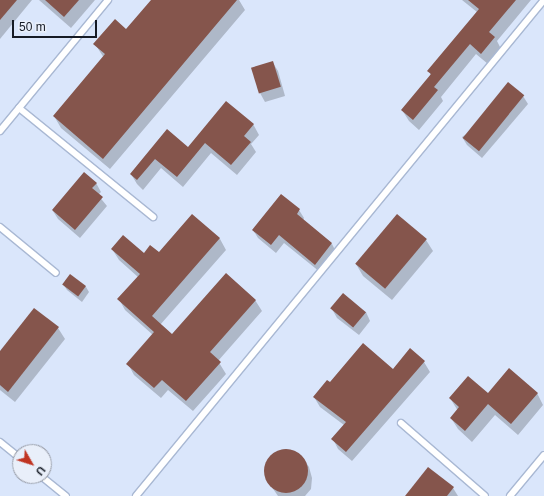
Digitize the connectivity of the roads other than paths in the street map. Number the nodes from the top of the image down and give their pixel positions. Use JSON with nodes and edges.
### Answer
{"nodes":[{"id":1,"x":108,"y":0,"type":"edge"},
{"id":2,"x":544,"y":0,"type":"edge"},
{"id":3,"x":19,"y":108,"type":"junction"},
{"id":4,"x":0,"y":131,"type":"edge"},
{"id":5,"x":153,"y":217,"type":"dead end"},
{"id":6,"x":0,"y":227,"type":"edge"},
{"id":7,"x":56,"y":273,"type":"dead end"},
{"id":8,"x":401,"y":423,"type":"dead end"},
{"id":9,"x":0,"y":442,"type":"edge"},
{"id":10,"x":12,"y":452,"type":"edge"},
{"id":11,"x":544,"y":455,"type":"edge"},
{"id":12,"x":51,"y":484,"type":"edge"},
{"id":13,"x":66,"y":496,"type":"edge"},
{"id":14,"x":136,"y":496,"type":"edge"},
{"id":15,"x":485,"y":496,"type":"edge"},
{"id":16,"x":510,"y":496,"type":"edge"}],
"edges":[{"from":1,"to":3,"type":"lane"},
{"from":2,"to":14,"type":"lane"},
{"from":3,"to":4,"type":"lane"},
{"from":3,"to":5,"type":"lane"},
{"from":6,"to":7,"type":"lane"},
{"from":8,"to":15,"type":"lane"},
{"from":9,"to":10,"type":"lane"},
{"from":11,"to":16,"type":"lane"},
{"from":12,"to":13,"type":"lane"}]}
